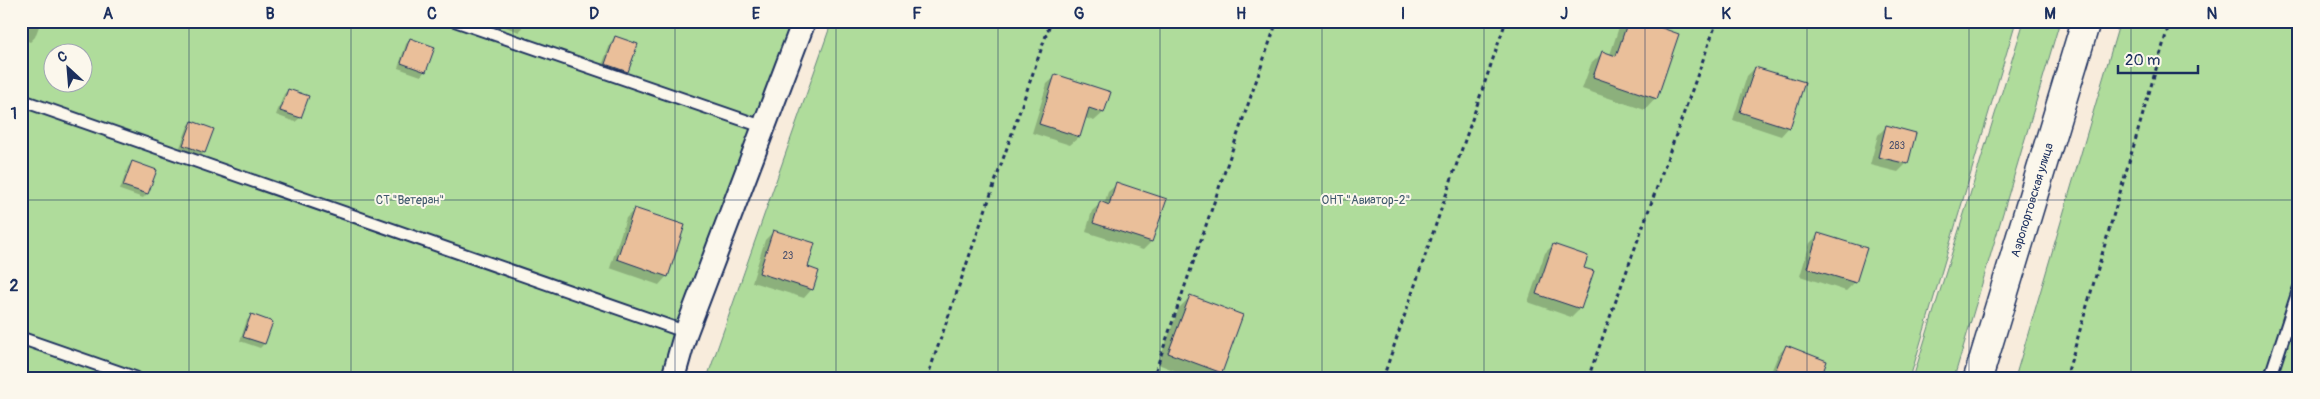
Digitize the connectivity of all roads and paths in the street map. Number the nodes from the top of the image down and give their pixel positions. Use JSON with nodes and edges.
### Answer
{"nodes":[{"id":1,"x":456,"y":21,"type":"edge"},
{"id":2,"x":804,"y":21,"type":"edge"},
{"id":3,"x":1051,"y":21,"type":"edge"},
{"id":4,"x":1277,"y":21,"type":"edge"},
{"id":5,"x":1506,"y":21,"type":"edge"},
{"id":6,"x":1717,"y":21,"type":"edge"},
{"id":7,"x":2086,"y":21,"type":"edge"},
{"id":8,"x":2170,"y":21,"type":"edge"},
{"id":9,"x":21,"y":100,"type":"edge"},
{"id":10,"x":764,"y":127,"type":"junction"},
{"id":11,"x":2299,"y":289,"type":"edge"},
{"id":12,"x":686,"y":332,"type":"junction"},
{"id":13,"x":21,"y":338,"type":"edge"},
{"id":14,"x":136,"y":378,"type":"edge"},
{"id":15,"x":673,"y":378,"type":"edge"},
{"id":16,"x":927,"y":378,"type":"edge"},
{"id":17,"x":1153,"y":378,"type":"edge"},
{"id":18,"x":1383,"y":378,"type":"edge"},
{"id":19,"x":1588,"y":378,"type":"edge"},
{"id":20,"x":1978,"y":378,"type":"edge"},
{"id":21,"x":2066,"y":378,"type":"edge"},
{"id":22,"x":2270,"y":378,"type":"edge"}],
"edges":[{"from":1,"to":10,"type":"lane"},
{"from":2,"to":10,"type":"street"},
{"from":3,"to":16,"type":"path"},
{"from":4,"to":17,"type":"path"},
{"from":5,"to":18,"type":"path"},
{"from":6,"to":19,"type":"path"},
{"from":7,"to":20,"type":"street","name":"Аэропортовская улица"},
{"from":8,"to":21,"type":"path"},
{"from":9,"to":12,"type":"lane"},
{"from":10,"to":12,"type":"street"},
{"from":11,"to":22,"type":"lane"},
{"from":12,"to":15,"type":"street"},
{"from":13,"to":14,"type":"lane"}]}
